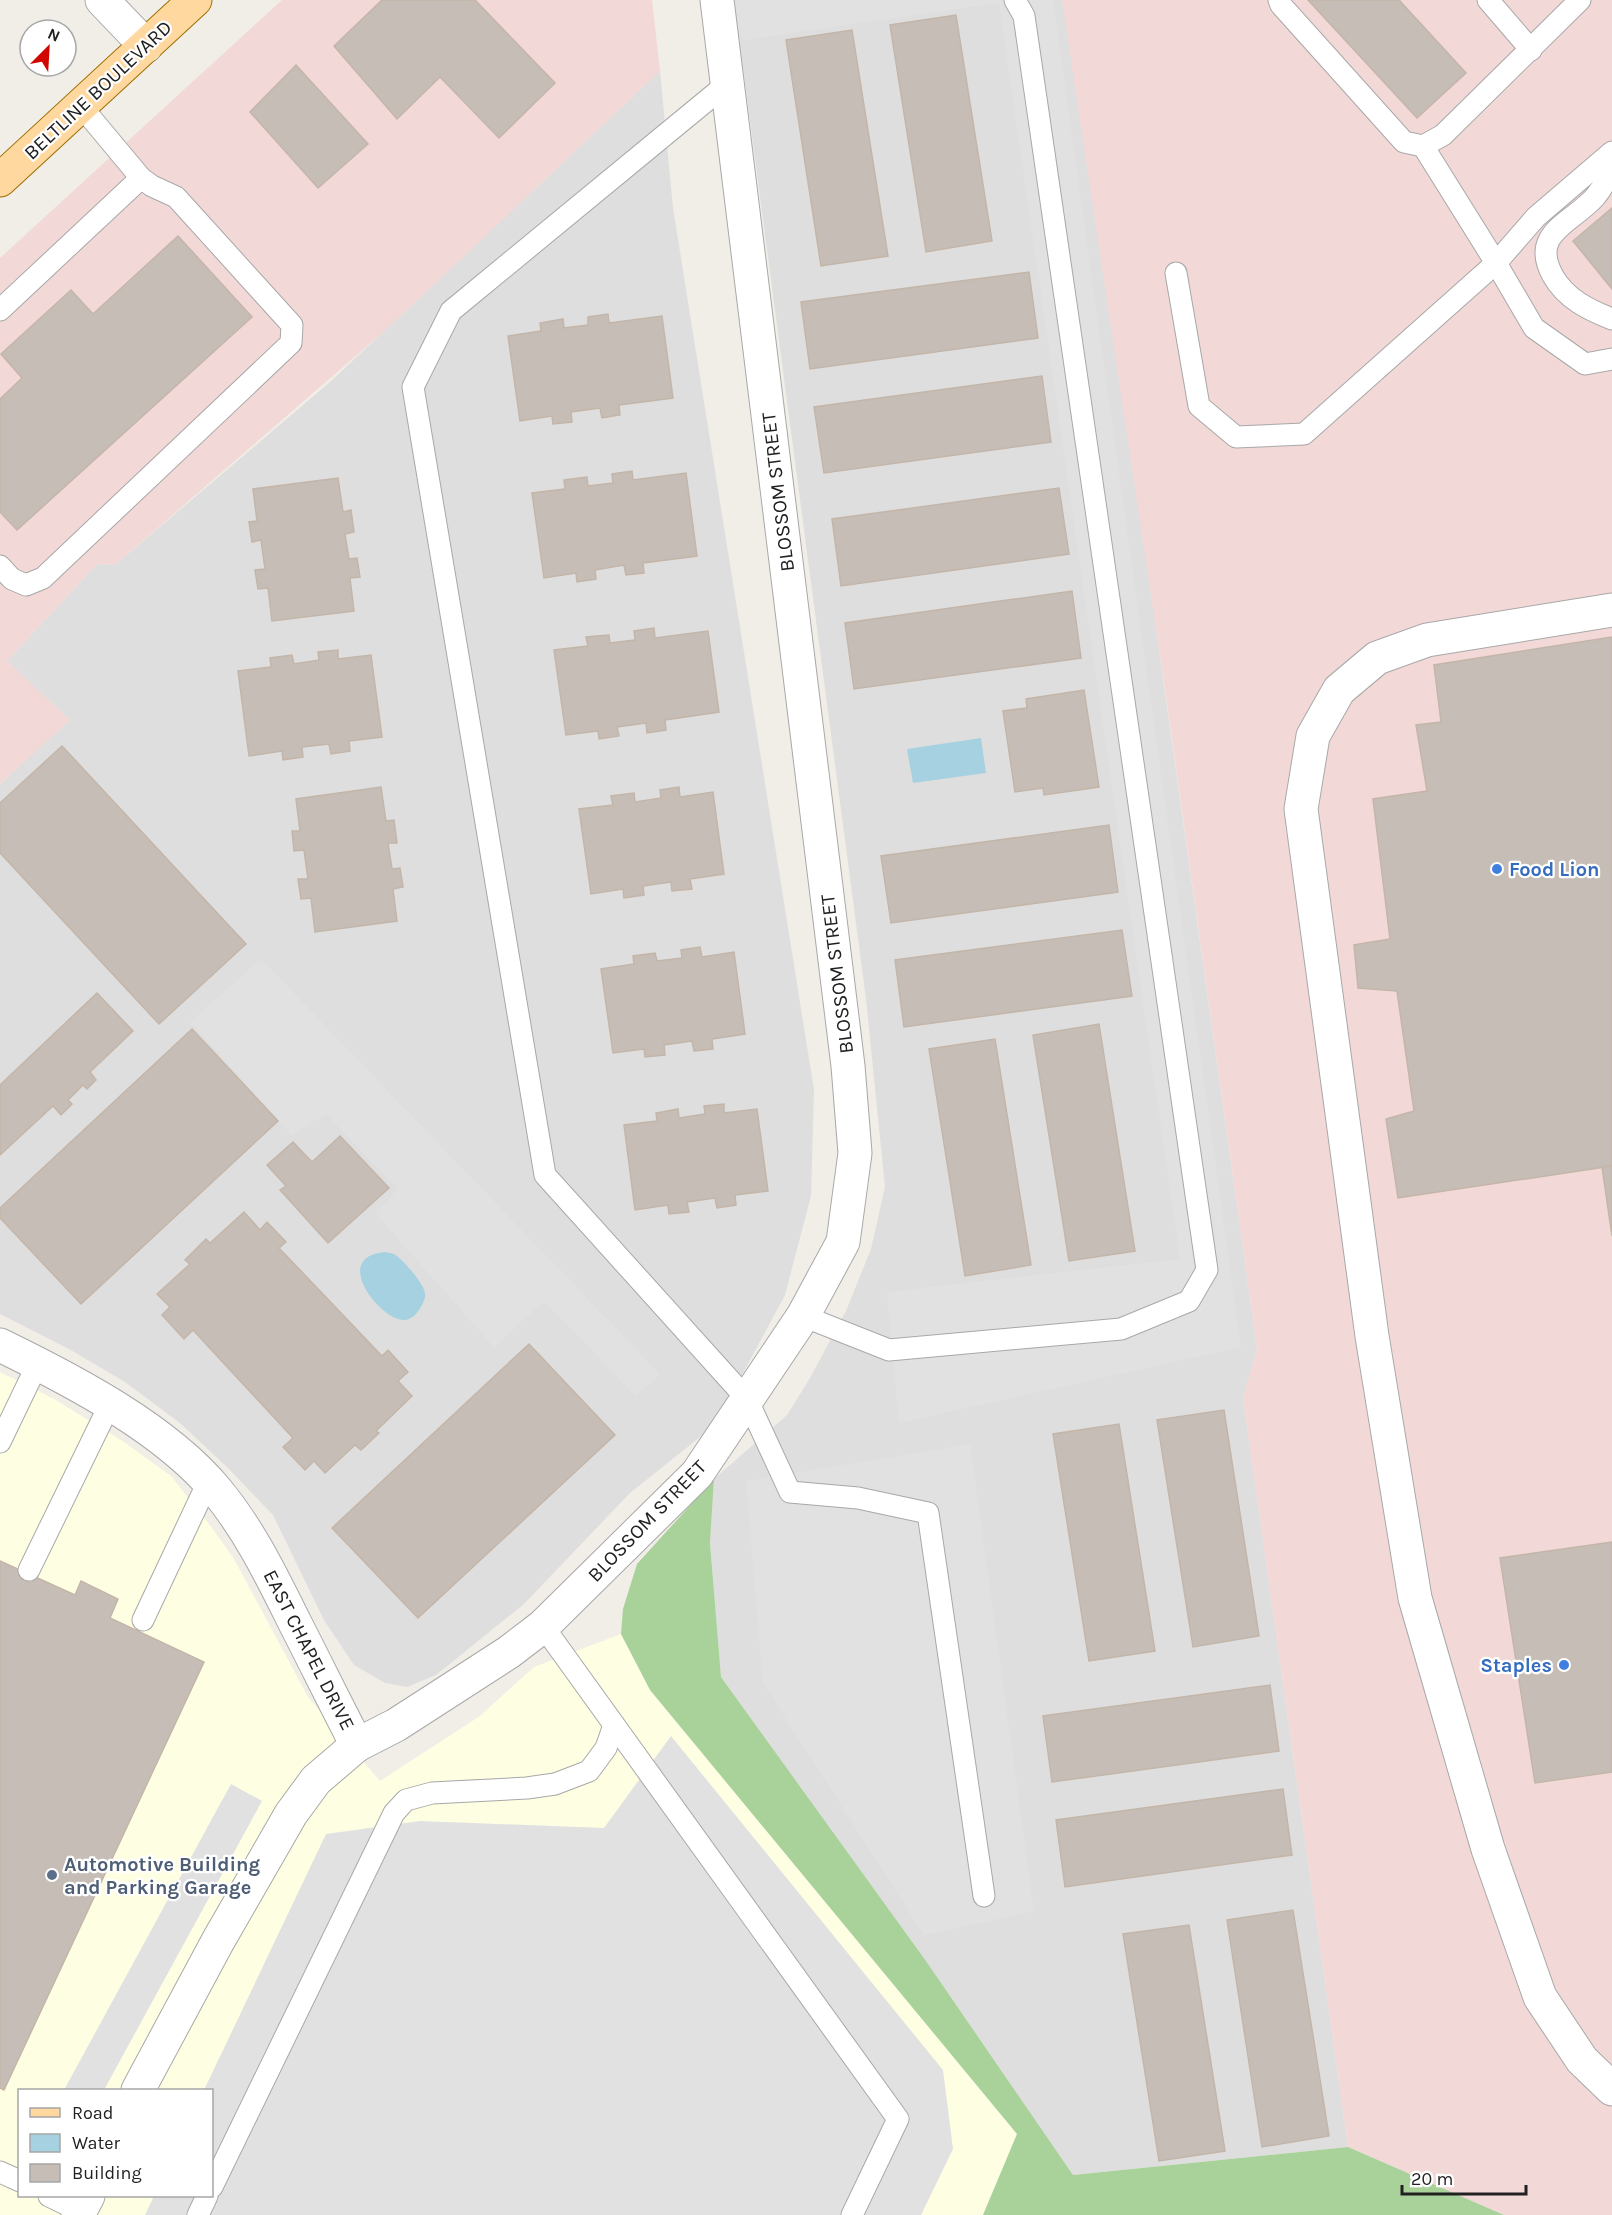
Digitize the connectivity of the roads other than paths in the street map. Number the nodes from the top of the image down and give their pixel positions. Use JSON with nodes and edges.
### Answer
{"nodes":[{"id":1,"x":102,"y":0,"type":"edge"},
{"id":2,"x":195,"y":0,"type":"edge"},
{"id":3,"x":717,"y":0,"type":"edge"},
{"id":4,"x":1015,"y":0,"type":"edge"},
{"id":5,"x":1279,"y":0,"type":"edge"},
{"id":6,"x":1488,"y":0,"type":"edge"},
{"id":7,"x":1580,"y":0,"type":"edge"},
{"id":8,"x":146,"y":46,"type":"junction"},
{"id":9,"x":1531,"y":50,"type":"junction"},
{"id":10,"x":728,"y":83,"type":"junction"},
{"id":11,"x":81,"y":106,"type":"junction"},
{"id":12,"x":1423,"y":146,"type":"junction"},
{"id":13,"x":1612,"y":152,"type":"edge"},
{"id":14,"x":1612,"y":160,"type":"edge"},
{"id":15,"x":141,"y":178,"type":"junction"},
{"id":16,"x":0,"y":180,"type":"edge"},
{"id":17,"x":1496,"y":263,"type":"junction"},
{"id":18,"x":1176,"y":273,"type":"dead end"},
{"id":19,"x":0,"y":310,"type":"edge"},
{"id":20,"x":1612,"y":319,"type":"edge"},
{"id":21,"x":1612,"y":359,"type":"edge"},
{"id":22,"x":0,"y":566,"type":"edge"},
{"id":23,"x":1612,"y":610,"type":"edge"},
{"id":24,"x":803,"y":1316,"type":"junction"},
{"id":25,"x":0,"y":1345,"type":"edge"},
{"id":26,"x":38,"y":1363,"type":"junction"},
{"id":27,"x":747,"y":1399,"type":"junction"},
{"id":28,"x":110,"y":1404,"type":"junction"},
{"id":29,"x":0,"y":1442,"type":"edge"},
{"id":30,"x":208,"y":1482,"type":"junction"},
{"id":31,"x":29,"y":1570,"type":"dead end"},
{"id":32,"x":143,"y":1620,"type":"dead end"},
{"id":33,"x":543,"y":1626,"type":"junction"},
{"id":34,"x":614,"y":1725,"type":"junction"},
{"id":35,"x":357,"y":1745,"type":"junction"},
{"id":36,"x":984,"y":1896,"type":"dead end"},
{"id":37,"x":139,"y":2089,"type":"edge"},
{"id":38,"x":1612,"y":2089,"type":"edge"},
{"id":39,"x":0,"y":2172,"type":"edge"},
{"id":40,"x":18,"y":2180,"type":"edge"},
{"id":41,"x":213,"y":2185,"type":"edge"},
{"id":42,"x":52,"y":2197,"type":"edge"},
{"id":43,"x":207,"y":2197,"type":"edge"},
{"id":44,"x":82,"y":2207,"type":"edge"},
{"id":45,"x":198,"y":2215,"type":"edge"},
{"id":46,"x":852,"y":2215,"type":"edge"}],
"edges":[{"from":1,"to":8,"type":"street"},
{"from":2,"to":8,"type":"main road","name":"BELTLINE BOULEVARD"},
{"from":3,"to":10,"type":"street","name":"BLOSSOM STREET"},
{"from":4,"to":24,"type":"lane"},
{"from":5,"to":12,"type":"lane"},
{"from":6,"to":9,"type":"lane"},
{"from":7,"to":9,"type":"lane"},
{"from":8,"to":11,"type":"main road","name":"BELTLINE BOULEVARD"},
{"from":9,"to":12,"type":"lane"},
{"from":10,"to":24,"type":"street","name":"BLOSSOM STREET"},
{"from":10,"to":27,"type":"lane"},
{"from":11,"to":15,"type":"lane"},
{"from":11,"to":16,"type":"main road","name":"BELTLINE BOULEVARD"},
{"from":12,"to":17,"type":"lane"},
{"from":13,"to":17,"type":"lane"},
{"from":14,"to":20,"type":"lane"},
{"from":15,"to":19,"type":"lane"},
{"from":15,"to":22,"type":"lane"},
{"from":17,"to":18,"type":"lane"},
{"from":17,"to":21,"type":"lane"},
{"from":23,"to":38,"type":"street"},
{"from":24,"to":27,"type":"street","name":"BLOSSOM STREET"},
{"from":25,"to":26,"type":"street","name":"EAST CHAPEL DRIVE"},
{"from":26,"to":28,"type":"street","name":"EAST CHAPEL DRIVE"},
{"from":26,"to":29,"type":"lane"},
{"from":27,"to":33,"type":"street","name":"BLOSSOM STREET"},
{"from":27,"to":36,"type":"lane"},
{"from":28,"to":30,"type":"street","name":"EAST CHAPEL DRIVE"},
{"from":28,"to":31,"type":"lane"},
{"from":30,"to":32,"type":"lane"},
{"from":30,"to":35,"type":"street","name":"EAST CHAPEL DRIVE"},
{"from":33,"to":34,"type":"lane"},
{"from":33,"to":35,"type":"street","name":"BLOSSOM STREET"},
{"from":34,"to":41,"type":"lane"},
{"from":34,"to":46,"type":"lane"},
{"from":35,"to":37,"type":"street","name":"EAST CHAPEL DRIVE"},
{"from":39,"to":40,"type":"lane"},
{"from":42,"to":44,"type":"lane"},
{"from":43,"to":45,"type":"lane"}]}
